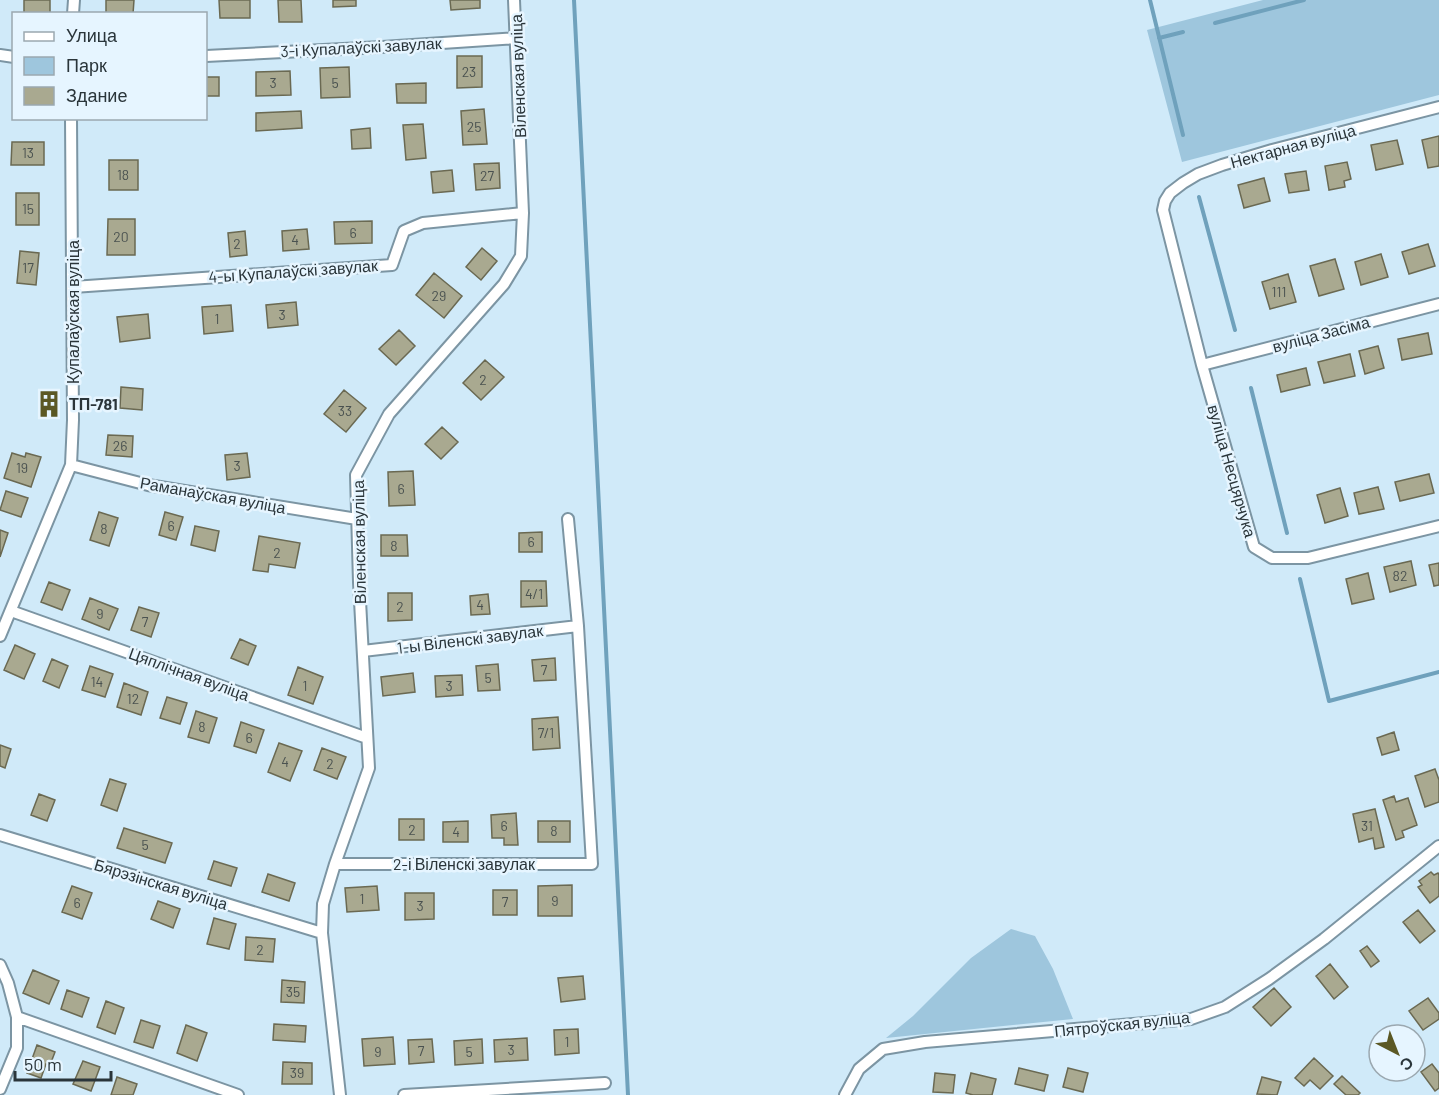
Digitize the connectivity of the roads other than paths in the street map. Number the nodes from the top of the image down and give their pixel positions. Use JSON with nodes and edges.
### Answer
{"nodes":[{"id":1,"x":514,"y":0,"type":"edge"},
{"id":2,"x":516,"y":38,"type":"junction"},
{"id":3,"x":207,"y":56,"type":"edge"},
{"id":4,"x":1439,"y":107,"type":"edge"},
{"id":5,"x":71,"y":120,"type":"edge"},
{"id":6,"x":1162,"y":210,"type":"joint"},
{"id":7,"x":524,"y":213,"type":"junction"},
{"id":8,"x":73,"y":287,"type":"junction"},
{"id":9,"x":1439,"y":304,"type":"edge"},
{"id":10,"x":1202,"y":365,"type":"junction"},
{"id":11,"x":71,"y":465,"type":"junction"},
{"id":12,"x":357,"y":519,"type":"junction"},
{"id":13,"x":568,"y":519,"type":"dead end"},
{"id":14,"x":1439,"y":526,"type":"edge"},
{"id":15,"x":11,"y":611,"type":"junction"},
{"id":16,"x":578,"y":626,"type":"junction"},
{"id":17,"x":0,"y":636,"type":"edge"},
{"id":18,"x":363,"y":651,"type":"junction"},
{"id":19,"x":367,"y":738,"type":"junction"},
{"id":20,"x":0,"y":835,"type":"edge"},
{"id":21,"x":1439,"y":846,"type":"edge"},
{"id":22,"x":335,"y":864,"type":"junction"},
{"id":23,"x":322,"y":933,"type":"junction"},
{"id":24,"x":0,"y":965,"type":"edge"},
{"id":25,"x":4,"y":982,"type":"edge"},
{"id":26,"x":16,"y":1017,"type":"junction"},
{"id":27,"x":605,"y":1083,"type":"dead end"},
{"id":28,"x":0,"y":1089,"type":"edge"},
{"id":29,"x":238,"y":1095,"type":"edge"},
{"id":30,"x":340,"y":1095,"type":"edge"},
{"id":31,"x":404,"y":1095,"type":"edge"},
{"id":32,"x":845,"y":1095,"type":"edge"}],
"edges":[{"from":1,"to":2,"type":"street","name":"Віленская вуліца"},
{"from":2,"to":3,"type":"street","name":"3-і Купалаўскі завулак"},
{"from":2,"to":7,"type":"street","name":"Віленская вуліца"},
{"from":4,"to":6,"type":"street","name":"Нектарная вуліца"},
{"from":5,"to":8,"type":"street","name":"Купалаўская вуліца"},
{"from":6,"to":10,"type":"street","name":"вуліца Несцярчука"},
{"from":7,"to":8,"type":"street","name":"4-ы Купалаўскі завулак"},
{"from":7,"to":12,"type":"street","name":"Віленская вуліца"},
{"from":8,"to":11,"type":"street","name":"Купалаўская вуліца"},
{"from":9,"to":10,"type":"street","name":"вуліца Засіма"},
{"from":10,"to":14,"type":"street","name":"вуліца Несцярчука"},
{"from":11,"to":12,"type":"street","name":"Раманаўская вуліца"},
{"from":11,"to":15,"type":"street","name":"Купалаўская вуліца"},
{"from":12,"to":18,"type":"street","name":"Віленская вуліца"},
{"from":13,"to":16,"type":"street"},
{"from":15,"to":17,"type":"street","name":"Купалаўская вуліца"},
{"from":15,"to":19,"type":"street","name":"Цяплічная вуліца"},
{"from":16,"to":18,"type":"street","name":"1-ы Віленскі завулак"},
{"from":16,"to":22,"type":"street","name":"2-і Віленскі завулак"},
{"from":18,"to":19,"type":"street","name":"Віленская вуліца"},
{"from":19,"to":22,"type":"street","name":"Віленская вуліца"},
{"from":20,"to":23,"type":"street","name":"Бярэзінская вуліца"},
{"from":21,"to":32,"type":"street","name":"Пятроўская вуліца"},
{"from":22,"to":23,"type":"street","name":"Віленская вуліца"},
{"from":23,"to":30,"type":"street","name":"Віленская вуліца"},
{"from":24,"to":25,"type":"street"},
{"from":25,"to":26,"type":"street"},
{"from":26,"to":28,"type":"street"},
{"from":26,"to":29,"type":"street"},
{"from":27,"to":31,"type":"street"}]}
